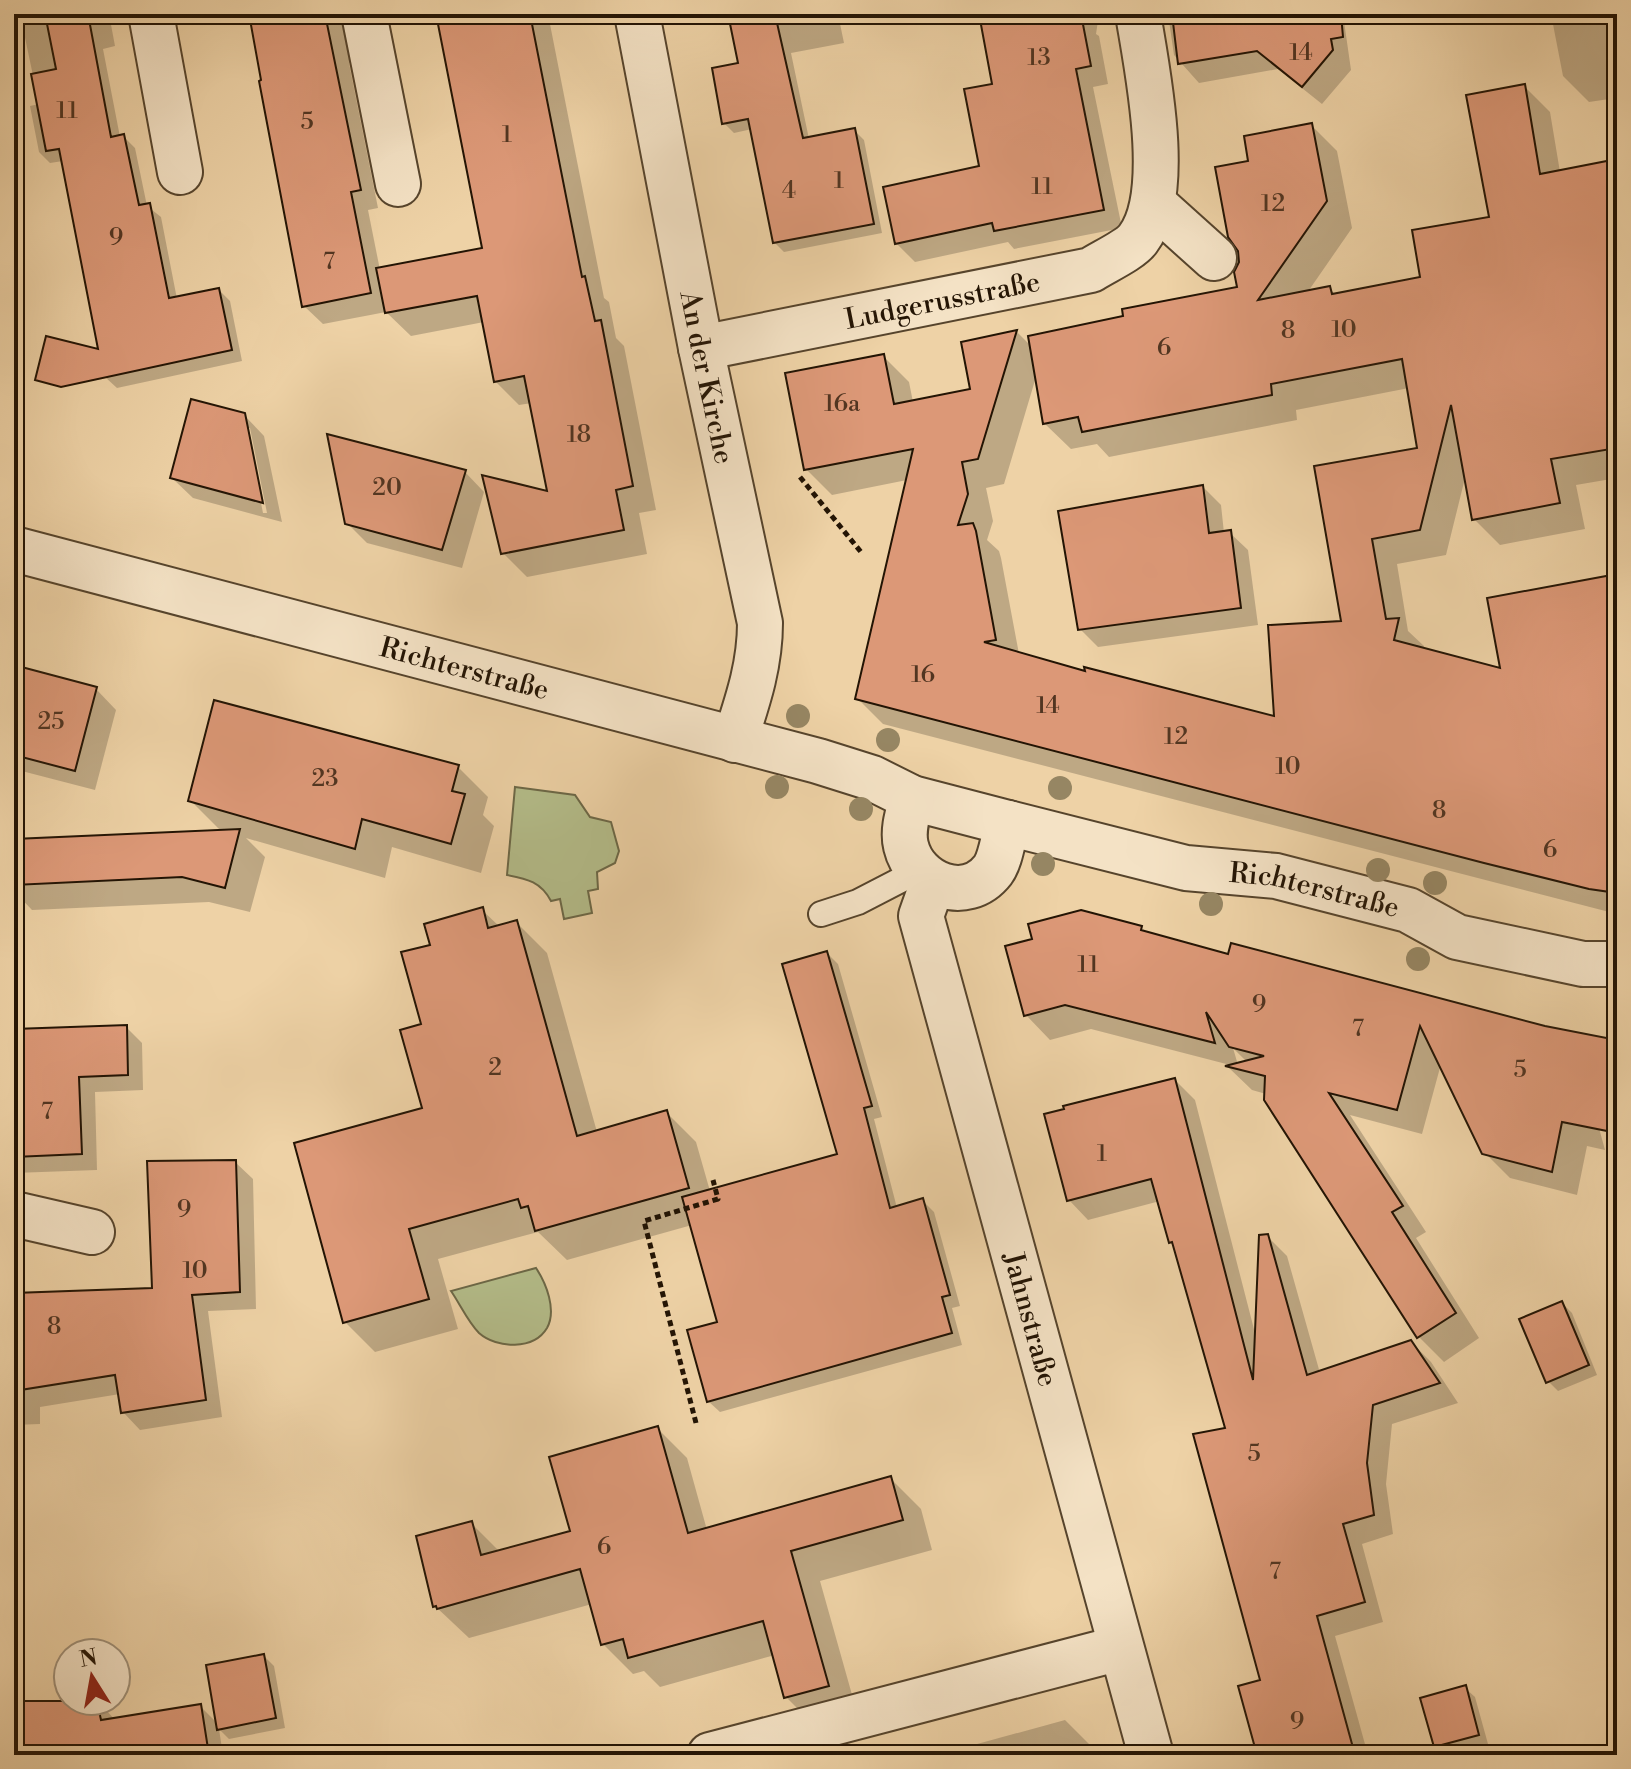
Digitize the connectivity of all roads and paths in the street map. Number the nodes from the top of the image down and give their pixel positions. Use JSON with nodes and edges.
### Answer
{"nodes":[{"id":1,"x":151,"y":14,"type":"edge"},
{"id":2,"x":364,"y":14,"type":"edge"},
{"id":3,"x":637,"y":14,"type":"edge"},
{"id":4,"x":1138,"y":14,"type":"edge"},
{"id":5,"x":180,"y":172,"type":"dead end"},
{"id":6,"x":398,"y":184,"type":"dead end"},
{"id":7,"x":1154,"y":204,"type":"junction"},
{"id":8,"x":1214,"y":258,"type":"dead end"},
{"id":9,"x":701,"y":348,"type":"junction"},
{"id":10,"x":800,"y":477,"type":"dead end"},
{"id":11,"x":14,"y":549,"type":"edge"},
{"id":12,"x":861,"y":552,"type":"dead end"},
{"id":13,"x":735,"y":740,"type":"junction"},
{"id":14,"x":912,"y":798,"type":"junction"},
{"id":15,"x":1008,"y":823,"type":"junction"},
{"id":16,"x":925,"y":877,"type":"junction"},
{"id":17,"x":821,"y":914,"type":"dead end"},
{"id":18,"x":1617,"y":964,"type":"edge"},
{"id":19,"x":713,"y":1180,"type":"dead end"},
{"id":20,"x":14,"y":1214,"type":"edge"},
{"id":21,"x":92,"y":1232,"type":"dead end"},
{"id":22,"x":696,"y":1423,"type":"dead end"},
{"id":23,"x":1120,"y":1648,"type":"junction"},
{"id":24,"x":710,"y":1755,"type":"edge"},
{"id":25,"x":1151,"y":1755,"type":"edge"}],
"edges":[{"from":1,"to":5,"type":"street"},
{"from":2,"to":6,"type":"street"},
{"from":3,"to":9,"type":"street","name":"An der Kirche"},
{"from":4,"to":7,"type":"street","name":"Ludgerusstraße"},
{"from":7,"to":8,"type":"street"},
{"from":7,"to":9,"type":"street","name":"Ludgerusstraße"},
{"from":9,"to":13,"type":"street","name":"An der Kirche"},
{"from":10,"to":12,"type":"path"},
{"from":11,"to":13,"type":"street","name":"Richterstraße"},
{"from":13,"to":14,"type":"street","name":"Richterstraße"},
{"from":14,"to":15,"type":"street","name":"Richterstraße"},
{"from":14,"to":16,"type":"street"},
{"from":15,"to":16,"type":"street"},
{"from":15,"to":18,"type":"street","name":"Richterstraße"},
{"from":16,"to":17,"type":"lane"},
{"from":16,"to":23,"type":"street","name":"Jahnstraße"},
{"from":19,"to":22,"type":"path"},
{"from":20,"to":21,"type":"street"},
{"from":23,"to":24,"type":"street"},
{"from":23,"to":25,"type":"street","name":"Jahnstraße"}]}
